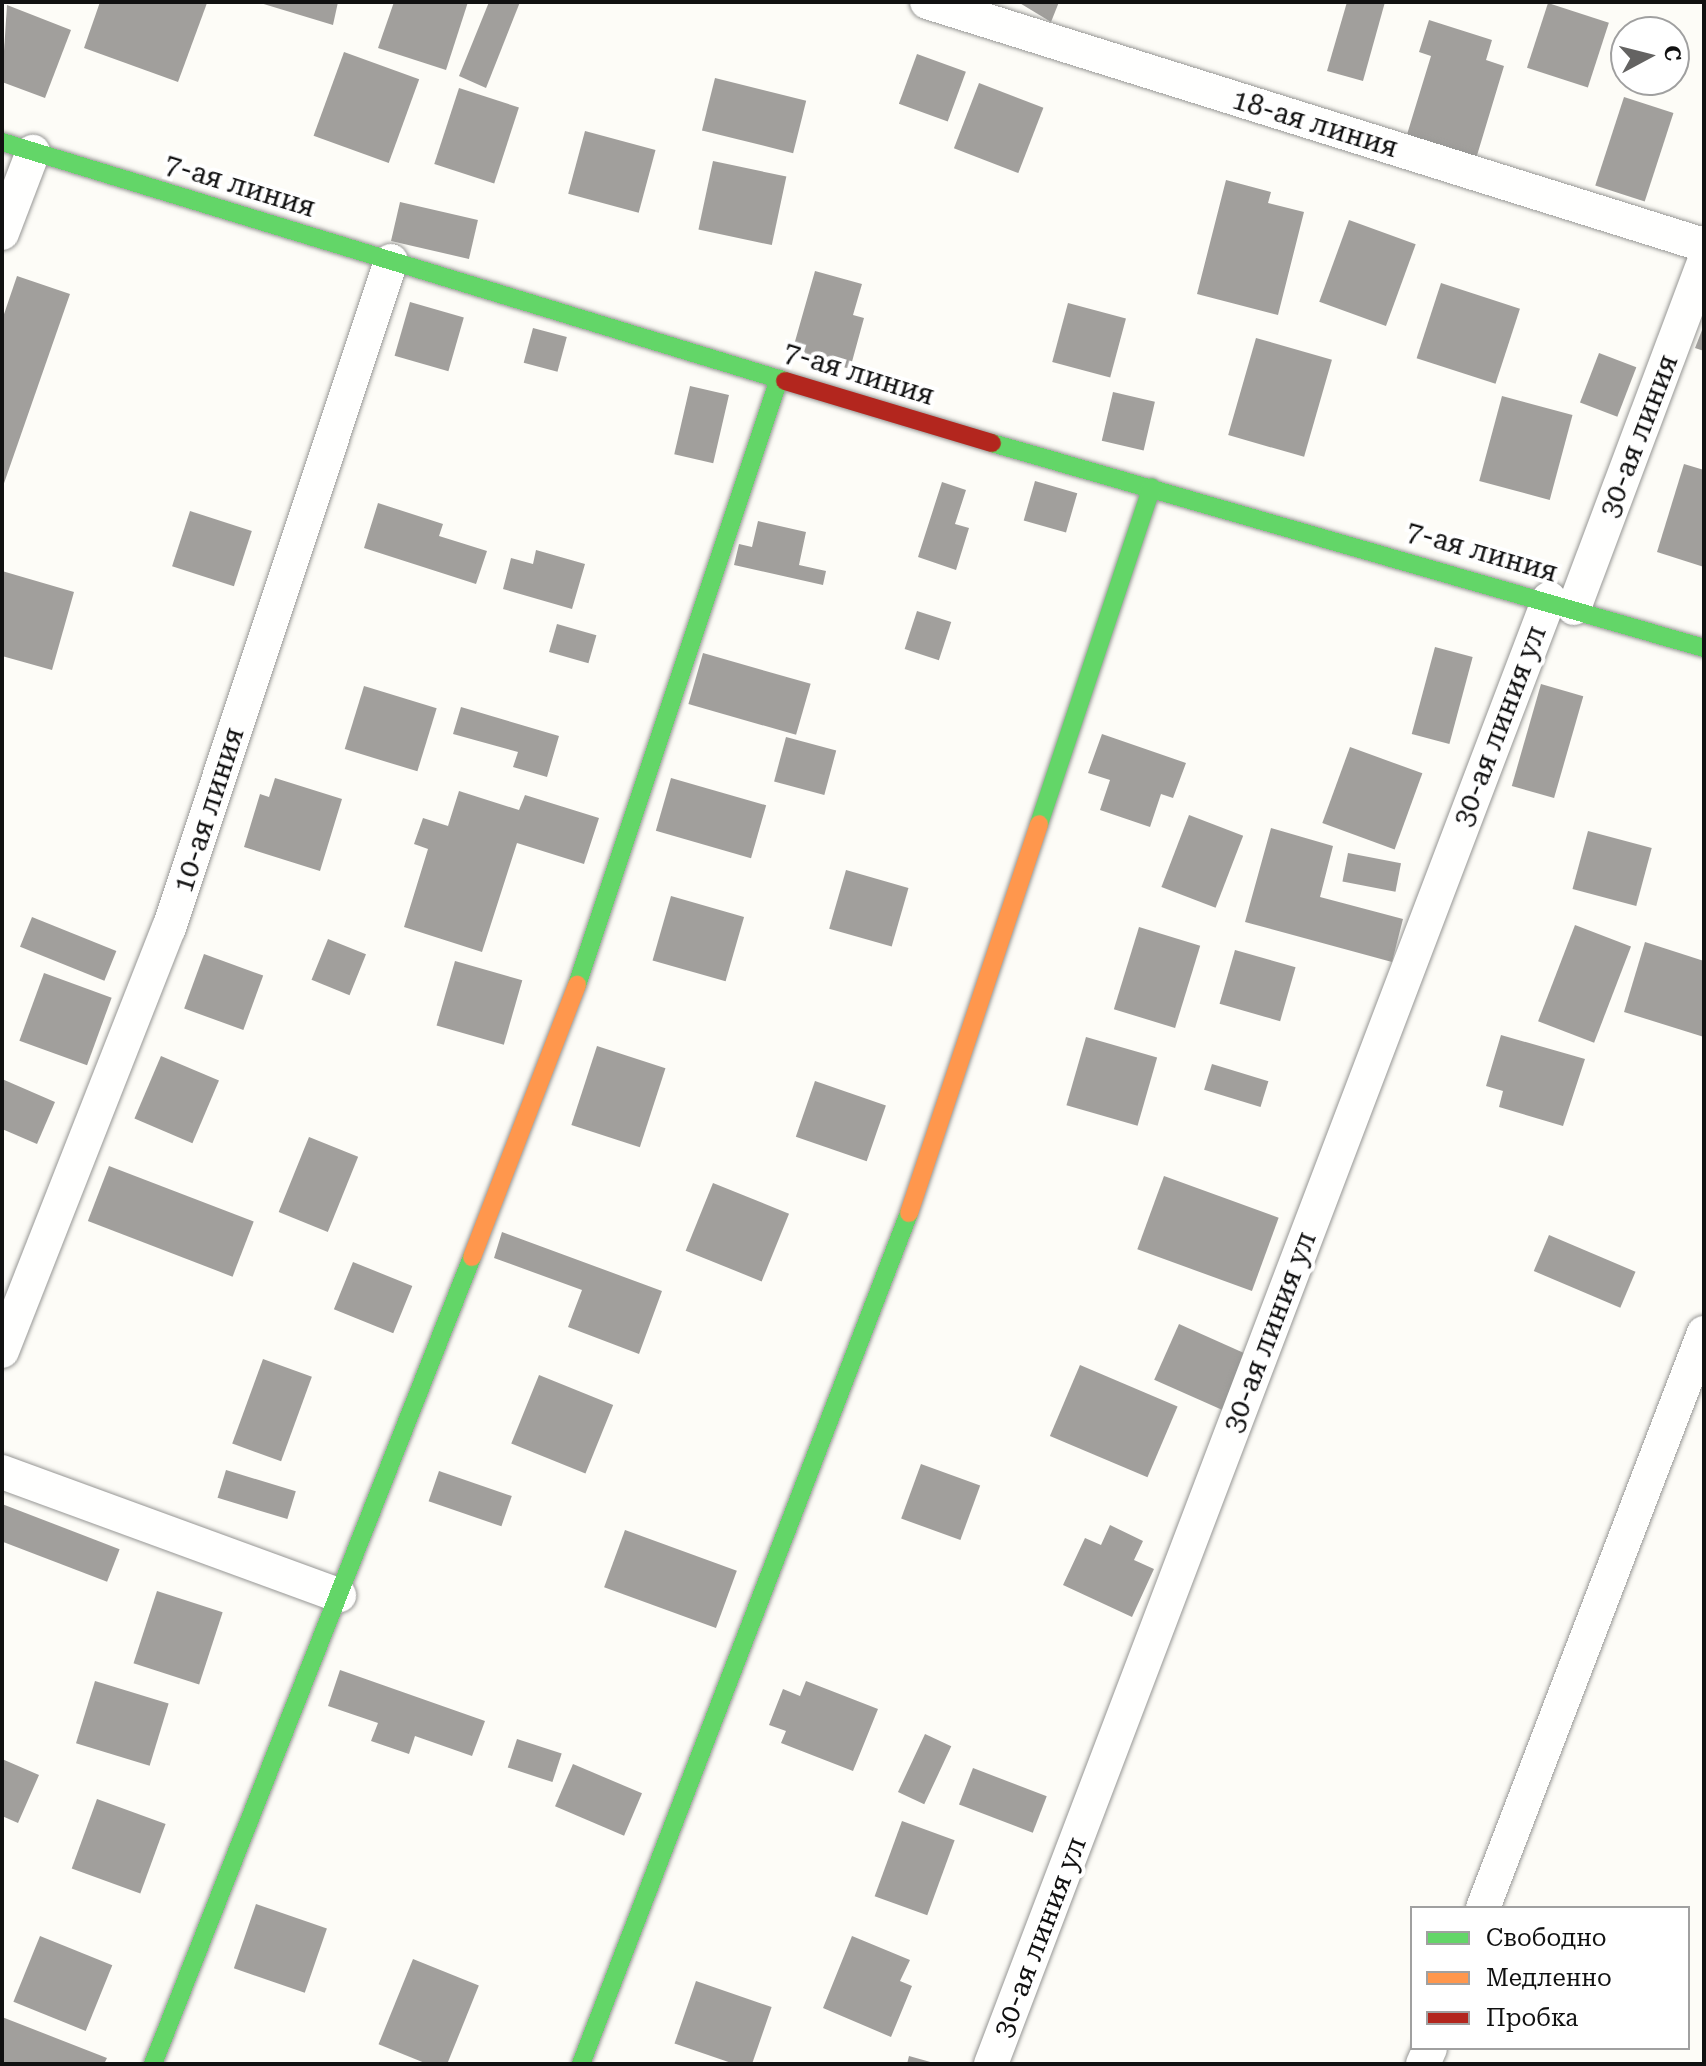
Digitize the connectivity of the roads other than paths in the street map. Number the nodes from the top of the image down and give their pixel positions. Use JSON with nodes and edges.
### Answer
{"nodes":[{"id":1,"x":927,"y":2,"type":"edge"},
{"id":2,"x":18,"y":147,"type":"edge"},
{"id":3,"x":2,"y":233,"type":"edge"},
{"id":4,"x":1704,"y":245,"type":"edge"},
{"id":5,"x":391,"y":261,"type":"junction"},
{"id":6,"x":1704,"y":263,"type":"edge"},
{"id":7,"x":779,"y":379,"type":"junction"},
{"id":8,"x":1152,"y":487,"type":"junction"},
{"id":9,"x":1561,"y":604,"type":"junction"},
{"id":10,"x":1704,"y":648,"type":"edge"},
{"id":11,"x":1704,"y":1333,"type":"edge"},
{"id":12,"x":2,"y":1351,"type":"edge"},
{"id":13,"x":2,"y":1472,"type":"edge"},
{"id":14,"x":339,"y":1595,"type":"junction"},
{"id":15,"x":1484,"y":1906,"type":"edge"},
{"id":16,"x":153,"y":2064,"type":"edge"},
{"id":17,"x":581,"y":2064,"type":"edge"},
{"id":18,"x":991,"y":2064,"type":"edge"}],
"edges":[{"from":1,"to":4,"type":"street","name":"18-ая линия"},
{"from":2,"to":3,"type":"street"},
{"from":2,"to":5,"type":"street","name":"7-ая линия"},
{"from":5,"to":7,"type":"street","name":"7-ая линия"},
{"from":5,"to":12,"type":"street","name":"10-ая линия"},
{"from":6,"to":9,"type":"street","name":"30-ая линия"},
{"from":7,"to":8,"type":"street","name":"7-ая линия"},
{"from":7,"to":14,"type":"street"},
{"from":8,"to":9,"type":"street","name":"7-ая линия"},
{"from":8,"to":17,"type":"street"},
{"from":9,"to":10,"type":"street","name":"7-ая линия"},
{"from":9,"to":18,"type":"street","name":"30-ая линия ул"},
{"from":11,"to":15,"type":"street"},
{"from":13,"to":14,"type":"street"},
{"from":14,"to":16,"type":"street"}]}
